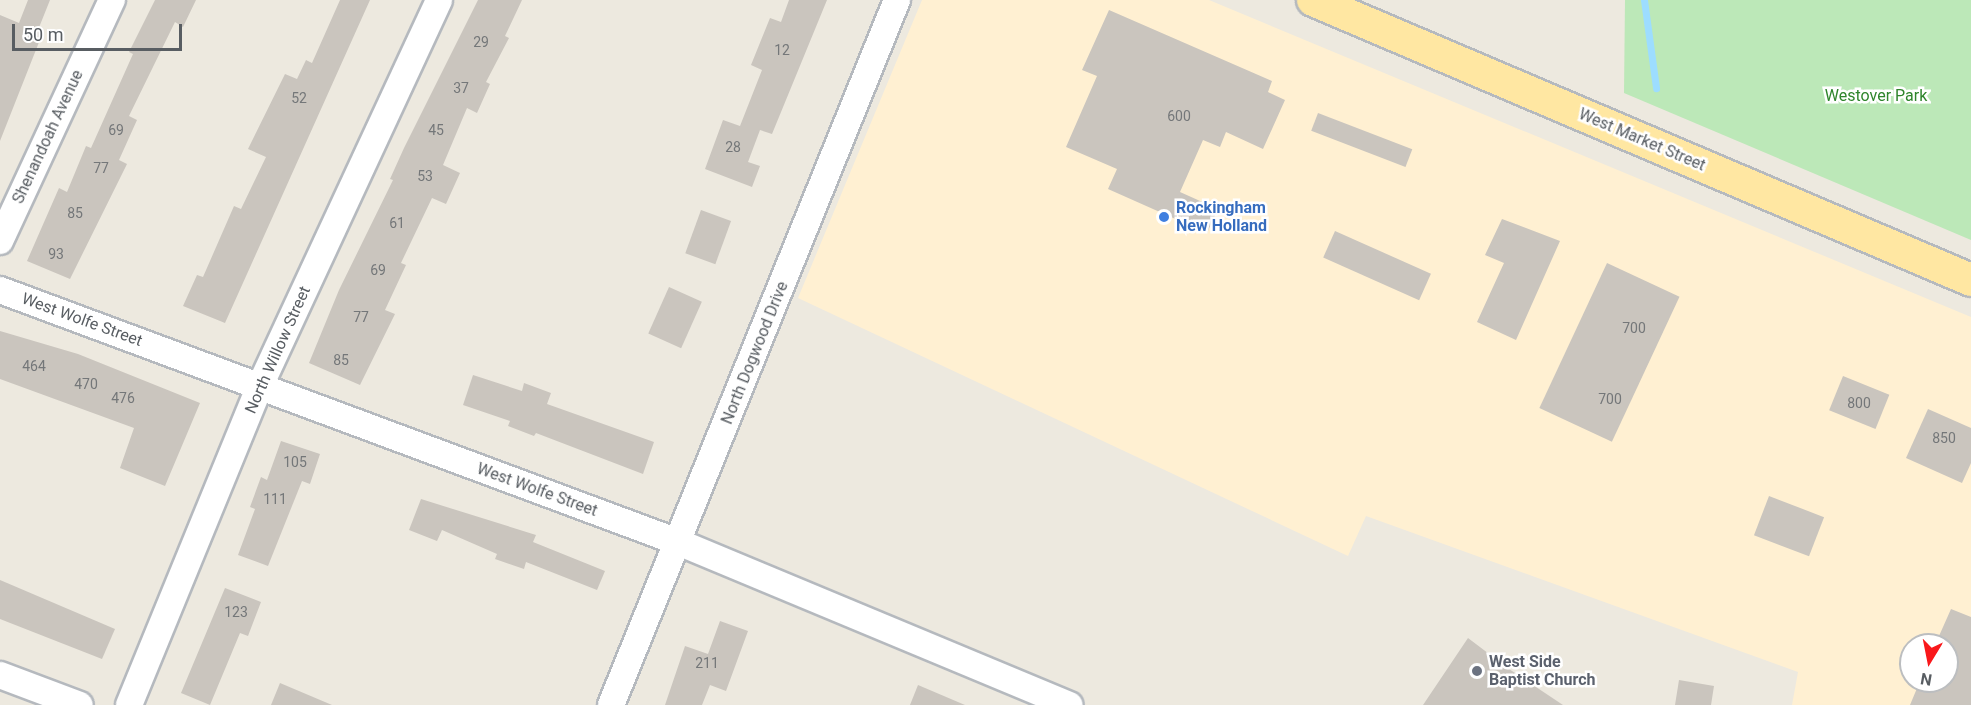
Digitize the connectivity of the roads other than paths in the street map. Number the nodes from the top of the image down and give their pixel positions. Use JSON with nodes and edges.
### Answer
{"nodes":[{"id":1,"x":112,"y":0,"type":"edge"},
{"id":2,"x":439,"y":0,"type":"edge"},
{"id":3,"x":897,"y":0,"type":"edge"},
{"id":4,"x":1313,"y":0,"type":"edge"},
{"id":5,"x":0,"y":241,"type":"edge"},
{"id":6,"x":1971,"y":280,"type":"edge"},
{"id":7,"x":0,"y":290,"type":"edge"},
{"id":8,"x":260,"y":386,"type":"junction"},
{"id":9,"x":678,"y":542,"type":"junction"},
{"id":10,"x":0,"y":675,"type":"edge"},
{"id":11,"x":80,"y":705,"type":"edge"},
{"id":12,"x":129,"y":705,"type":"edge"},
{"id":13,"x":611,"y":705,"type":"edge"},
{"id":14,"x":1069,"y":705,"type":"edge"}],
"edges":[{"from":1,"to":5,"type":"street","name":"Shenandoah Avenue"},
{"from":2,"to":8,"type":"street","name":"North Willow Street"},
{"from":3,"to":9,"type":"street","name":"North Dogwood Drive"},
{"from":4,"to":6,"type":"main road","name":"West Market Street"},
{"from":7,"to":8,"type":"street","name":"West Wolfe Street"},
{"from":8,"to":9,"type":"street","name":"West Wolfe Street"},
{"from":8,"to":12,"type":"street","name":"North Willow Street"},
{"from":9,"to":13,"type":"street","name":"North Dogwood Drive"},
{"from":9,"to":14,"type":"street","name":"West Wolfe Street"},
{"from":10,"to":11,"type":"street"}]}
